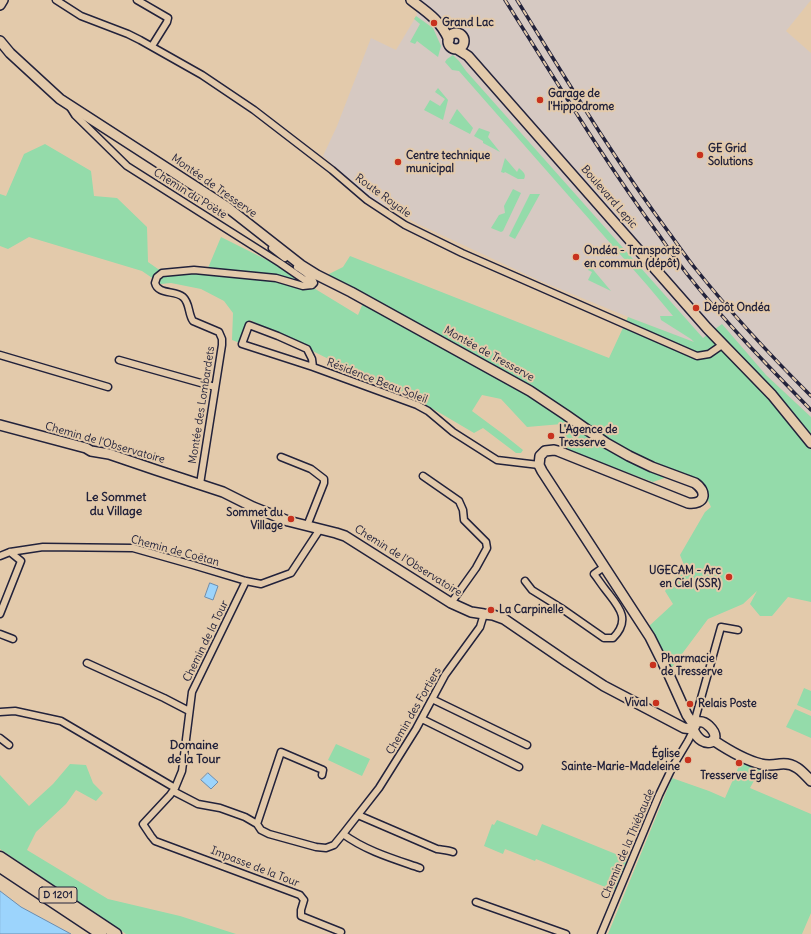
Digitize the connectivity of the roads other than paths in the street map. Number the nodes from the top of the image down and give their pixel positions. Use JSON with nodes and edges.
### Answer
{"nodes":[{"id":1,"x":3,"y":0,"type":"edge"},
{"id":2,"x":56,"y":0,"type":"edge"},
{"id":3,"x":137,"y":0,"type":"edge"},
{"id":4,"x":411,"y":0,"type":"edge"},
{"id":5,"x":0,"y":5,"type":"edge"},
{"id":6,"x":441,"y":26,"type":"junction"},
{"id":7,"x":456,"y":34,"type":"junction"},
{"id":8,"x":0,"y":40,"type":"edge"},
{"id":9,"x":449,"y":40,"type":"junction"},
{"id":10,"x":152,"y":46,"type":"junction"},
{"id":11,"x":460,"y":46,"type":"junction"},
{"id":12,"x":0,"y":47,"type":"edge"},
{"id":13,"x":10,"y":53,"type":"junction"},
{"id":14,"x":69,"y":105,"type":"junction"},
{"id":15,"x":274,"y":244,"type":"junction"},
{"id":16,"x":312,"y":285,"type":"junction"},
{"id":17,"x":722,"y":345,"type":"junction"},
{"id":18,"x":0,"y":355,"type":"edge"},
{"id":19,"x":119,"y":360,"type":"dead end"},
{"id":20,"x":313,"y":367,"type":"junction"},
{"id":21,"x":215,"y":387,"type":"junction"},
{"id":22,"x":108,"y":388,"type":"dead end"},
{"id":23,"x":0,"y":425,"type":"edge"},
{"id":24,"x":811,"y":443,"type":"edge"},
{"id":25,"x":281,"y":457,"type":"dead end"},
{"id":26,"x":539,"y":465,"type":"junction"},
{"id":27,"x":423,"y":476,"type":"dead end"},
{"id":28,"x":200,"y":484,"type":"junction"},
{"id":29,"x":307,"y":526,"type":"junction"},
{"id":30,"x":320,"y":529,"type":"junction"},
{"id":31,"x":10,"y":552,"type":"junction"},
{"id":32,"x":0,"y":556,"type":"edge"},
{"id":33,"x":604,"y":567,"type":"junction"},
{"id":34,"x":246,"y":581,"type":"junction"},
{"id":35,"x":525,"y":581,"type":"dead end"},
{"id":36,"x":451,"y":603,"type":"junction"},
{"id":37,"x":0,"y":614,"type":"edge"},
{"id":38,"x":484,"y":614,"type":"junction"},
{"id":39,"x":738,"y":630,"type":"dead end"},
{"id":40,"x":0,"y":634,"type":"edge"},
{"id":41,"x":13,"y":639,"type":"dead end"},
{"id":42,"x":87,"y":663,"type":"dead end"},
{"id":43,"x":432,"y":699,"type":"junction"},
{"id":44,"x":189,"y":711,"type":"junction"},
{"id":45,"x":0,"y":712,"type":"edge"},
{"id":46,"x":422,"y":719,"type":"junction"},
{"id":47,"x":695,"y":729,"type":"junction"},
{"id":48,"x":0,"y":738,"type":"edge"},
{"id":49,"x":713,"y":740,"type":"junction"},
{"id":50,"x":9,"y":745,"type":"dead end"},
{"id":51,"x":526,"y":745,"type":"dead end"},
{"id":52,"x":519,"y":766,"type":"dead end"},
{"id":53,"x":322,"y":775,"type":"dead end"},
{"id":54,"x":811,"y":781,"type":"edge"},
{"id":55,"x":174,"y":790,"type":"junction"},
{"id":56,"x":358,"y":815,"type":"junction"},
{"id":57,"x":256,"y":824,"type":"junction"},
{"id":58,"x":146,"y":828,"type":"joint"},
{"id":59,"x":344,"y":834,"type":"junction"},
{"id":60,"x":453,"y":852,"type":"dead end"},
{"id":61,"x":0,"y":857,"type":"edge"},
{"id":62,"x":0,"y":867,"type":"edge"},
{"id":63,"x":420,"y":868,"type":"dead end"},
{"id":64,"x":476,"y":902,"type":"dead end"},
{"id":65,"x":341,"y":932,"type":"dead end"},
{"id":66,"x":101,"y":934,"type":"edge"},
{"id":67,"x":116,"y":934,"type":"edge"},
{"id":68,"x":566,"y":934,"type":"edge"},
{"id":69,"x":601,"y":934,"type":"edge"}],
"edges":[{"from":1,"to":5,"type":"street"},
{"from":2,"to":10,"type":"street","name":"Route Royale"},
{"from":3,"to":10,"type":"street"},
{"from":4,"to":6,"type":"street"},
{"from":6,"to":7,"type":"street"},
{"from":6,"to":9,"type":"street"},
{"from":7,"to":9,"type":"street"},
{"from":7,"to":11,"type":"street"},
{"from":8,"to":13,"type":"street"},
{"from":9,"to":11,"type":"street"},
{"from":10,"to":17,"type":"street","name":"Route Royale"},
{"from":11,"to":17,"type":"street","name":"Boulevard Lepic"},
{"from":12,"to":13,"type":"street"},
{"from":13,"to":14,"type":"street","name":"Montée de Tresserve"},
{"from":14,"to":15,"type":"street","name":"Montée de Tresserve"},
{"from":14,"to":16,"type":"street","name":"Chemin du Poète"},
{"from":15,"to":16,"type":"street"},
{"from":15,"to":26,"type":"street","name":"Montée de Tresserve"},
{"from":16,"to":21,"type":"street","name":"Montée des Lombardets"},
{"from":17,"to":24,"type":"street","name":"Boulevard Lepic"},
{"from":18,"to":22,"type":"street"},
{"from":19,"to":21,"type":"street"},
{"from":20,"to":20,"type":"street","name":"Résidence Beau Soleil"},
{"from":20,"to":26,"type":"street","name":"Résidence Beau Soleil"},
{"from":21,"to":28,"type":"street","name":"Montée des Lombardets"},
{"from":23,"to":28,"type":"street","name":"Chemin de l'Observatoire"},
{"from":25,"to":29,"type":"street"},
{"from":26,"to":33,"type":"street"},
{"from":27,"to":36,"type":"street"},
{"from":28,"to":29,"type":"street","name":"Chemin de l'Observatoire"},
{"from":29,"to":30,"type":"street","name":"Chemin de l'Observatoire"},
{"from":30,"to":34,"type":"street","name":"Chemin de Coëtan"},
{"from":30,"to":36,"type":"street","name":"Chemin de l'Observatoire"},
{"from":31,"to":32,"type":"street","name":"Chemin de Coëtan"},
{"from":31,"to":34,"type":"street","name":"Chemin de Coëtan"},
{"from":31,"to":37,"type":"street"},
{"from":33,"to":35,"type":"street"},
{"from":33,"to":47,"type":"street"},
{"from":34,"to":44,"type":"street","name":"Chemin de la Tour"},
{"from":36,"to":38,"type":"street","name":"Chemin de l'Observatoire"},
{"from":38,"to":43,"type":"street","name":"Chemin des Fortiers"},
{"from":38,"to":47,"type":"street","name":"Chemin de l'Observatoire"},
{"from":39,"to":47,"type":"street","name":"Chemin de la Thiébaude"},
{"from":40,"to":41,"type":"street"},
{"from":42,"to":44,"type":"street"},
{"from":43,"to":46,"type":"street","name":"Chemin des Fortiers"},
{"from":43,"to":51,"type":"street"},
{"from":44,"to":55,"type":"street","name":"Chemin de la Tour"},
{"from":45,"to":55,"type":"street","name":"Chemin des Fortiers"},
{"from":46,"to":52,"type":"street"},
{"from":46,"to":56,"type":"street","name":"Chemin des Fortiers"},
{"from":47,"to":49,"type":"street"},
{"from":47,"to":49,"type":"street"},
{"from":47,"to":69,"type":"street","name":"Chemin de la Thiébaude"},
{"from":48,"to":50,"type":"street"},
{"from":49,"to":54,"type":"street"},
{"from":53,"to":57,"type":"street"},
{"from":55,"to":57,"type":"street","name":"Chemin des Fortiers"},
{"from":55,"to":58,"type":"street","name":"Chemin de la Tour"},
{"from":56,"to":59,"type":"street","name":"Chemin des Fortiers"},
{"from":56,"to":60,"type":"street"},
{"from":57,"to":59,"type":"street","name":"Chemin des Fortiers"},
{"from":58,"to":65,"type":"street","name":"Impasse de la Tour"},
{"from":59,"to":63,"type":"street"},
{"from":61,"to":67,"type":"main road","number":"D 1201"},
{"from":62,"to":66,"type":"main road","number":"D 1201"},
{"from":64,"to":68,"type":"street"}]}
